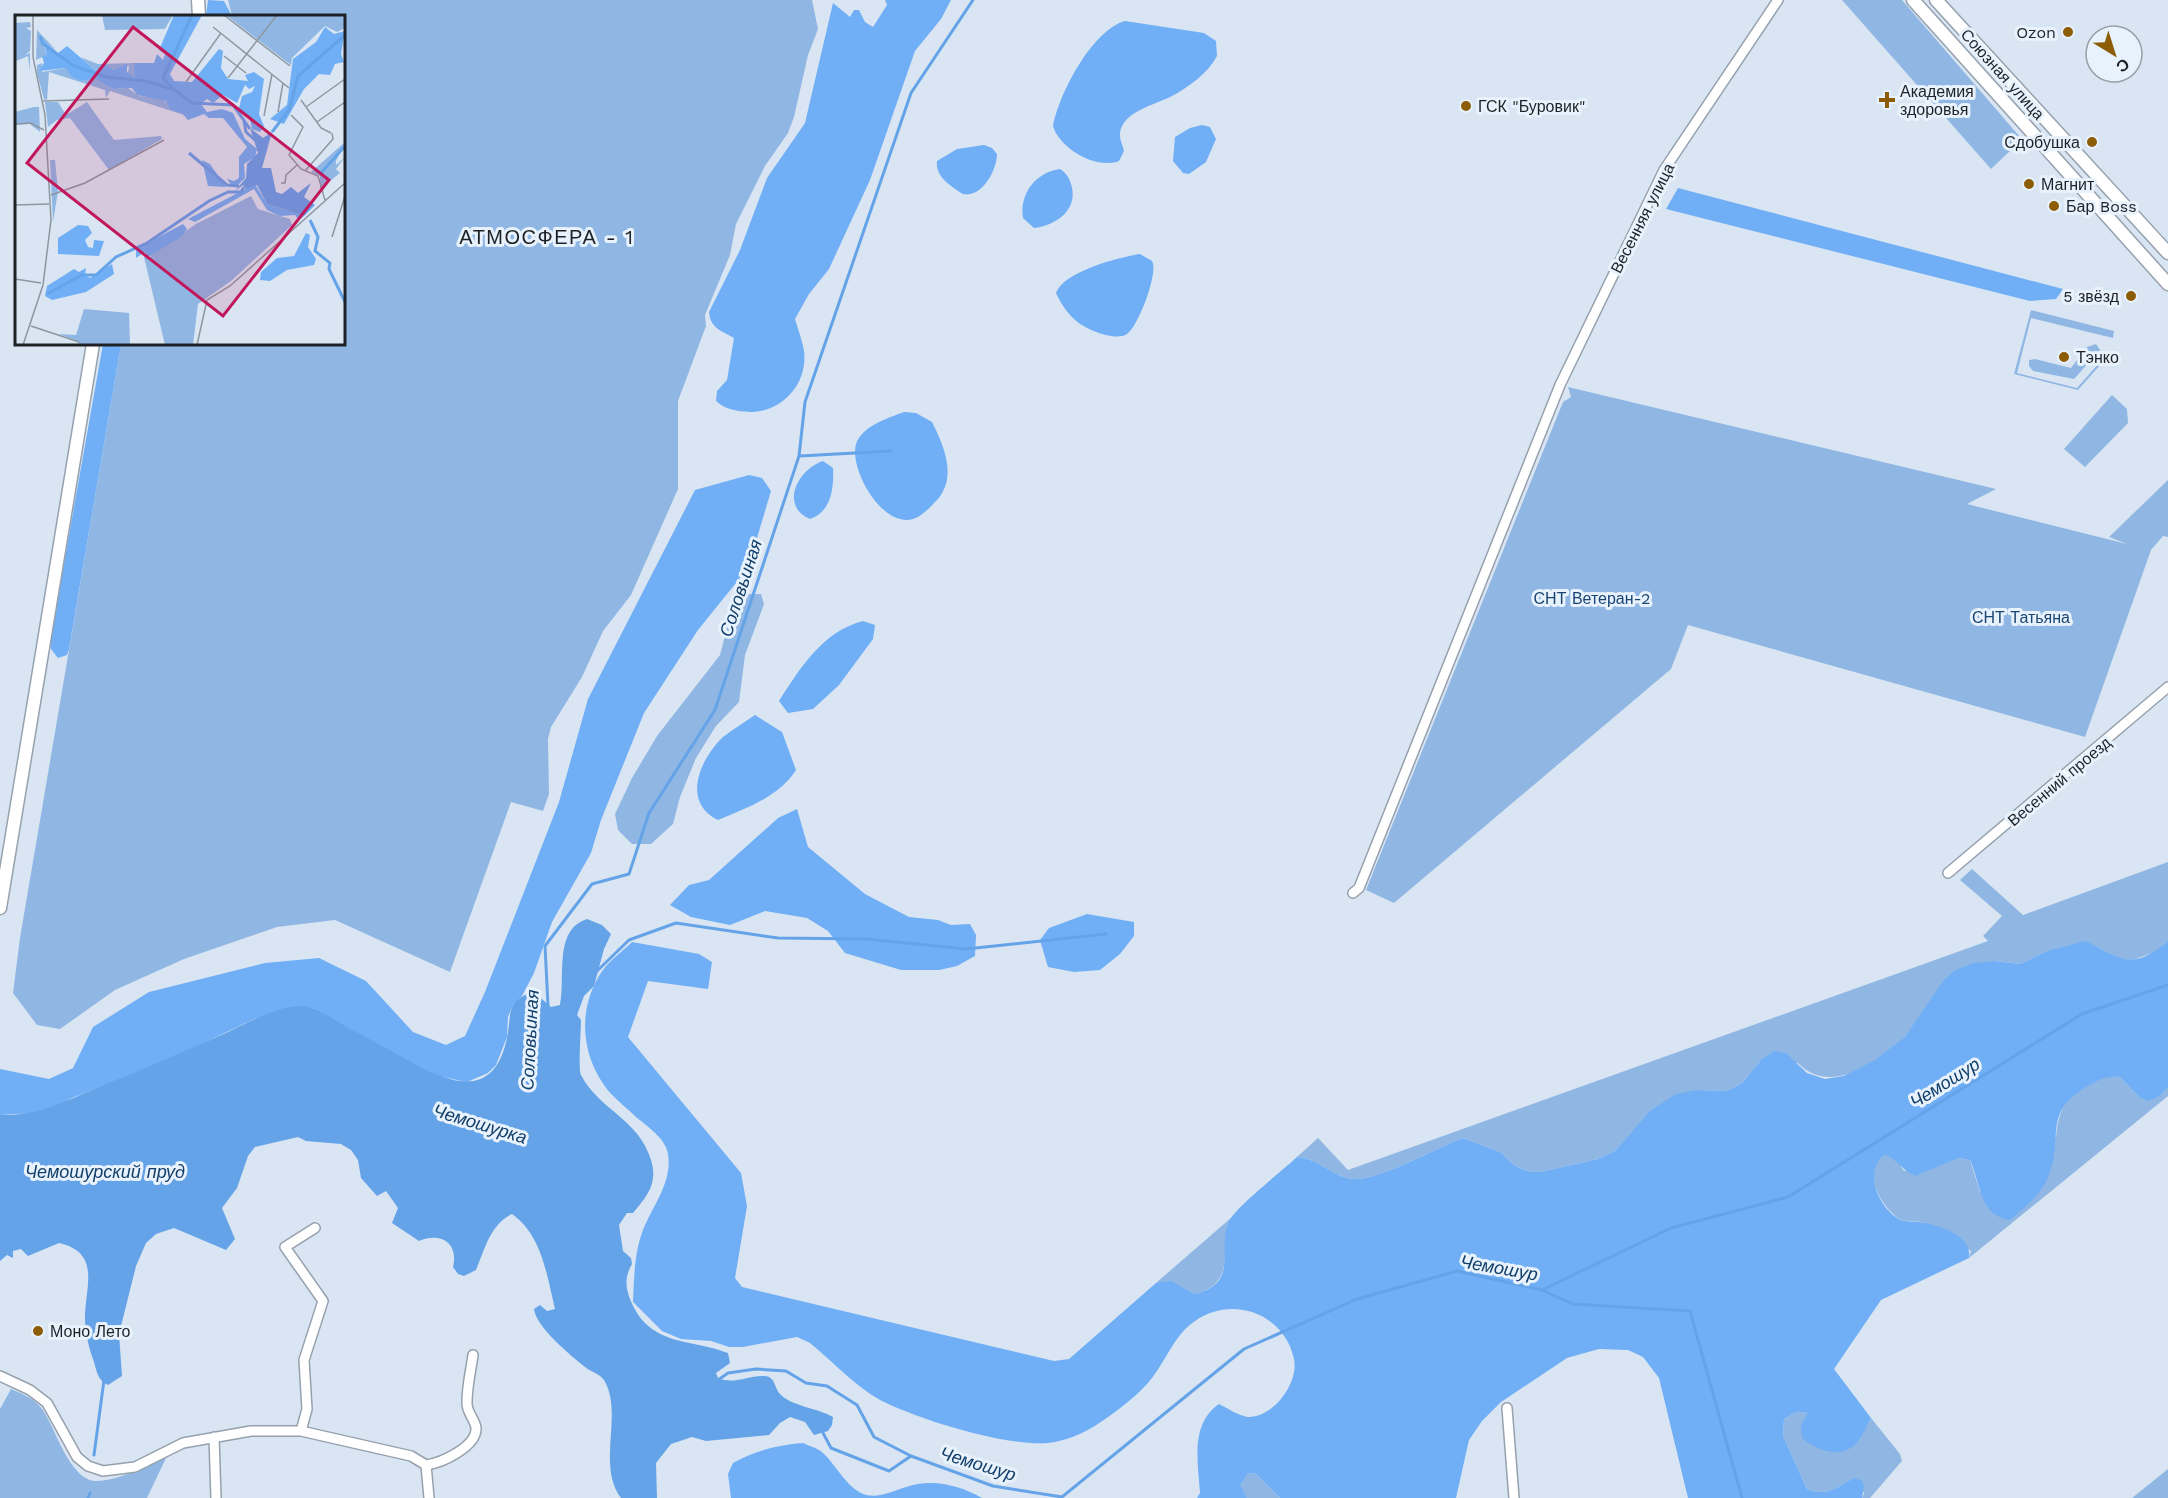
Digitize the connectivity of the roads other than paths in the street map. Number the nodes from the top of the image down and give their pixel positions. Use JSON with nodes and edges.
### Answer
{"nodes":[{"id":1,"x":198,"y":0,"type":"edge"},
{"id":2,"x":1778,"y":0,"type":"edge"},
{"id":3,"x":1913,"y":0,"type":"edge"},
{"id":4,"x":1936,"y":0,"type":"edge"},
{"id":5,"x":199,"y":15,"type":"edge"},
{"id":6,"x":2168,"y":253,"type":"edge"},
{"id":7,"x":2168,"y":284,"type":"edge"},
{"id":8,"x":93,"y":345,"type":"edge"},
{"id":9,"x":2168,"y":687,"type":"edge"},
{"id":10,"x":1948,"y":873,"type":"dead end"},
{"id":11,"x":1353,"y":893,"type":"dead end"},
{"id":12,"x":0,"y":908,"type":"edge"},
{"id":13,"x":315,"y":1228,"type":"dead end"},
{"id":14,"x":473,"y":1355,"type":"dead end"},
{"id":15,"x":0,"y":1376,"type":"edge"},
{"id":16,"x":1507,"y":1408,"type":"dead end"},
{"id":17,"x":301,"y":1431,"type":"junction"},
{"id":18,"x":214,"y":1437,"type":"junction"},
{"id":19,"x":426,"y":1465,"type":"junction"},
{"id":20,"x":216,"y":1498,"type":"edge"},
{"id":21,"x":429,"y":1498,"type":"edge"},
{"id":22,"x":1514,"y":1498,"type":"edge"}],
"edges":[{"from":1,"to":5,"type":"main road"},
{"from":2,"to":11,"type":"street","name":"Весенняя улица"},
{"from":3,"to":7,"type":"main road","name":"Союзная улица"},
{"from":4,"to":6,"type":"main road","name":"Союзная улица"},
{"from":8,"to":12,"type":"main road"},
{"from":9,"to":10,"type":"street","name":"Весенний проезд"},
{"from":13,"to":17,"type":"street"},
{"from":14,"to":19,"type":"street"},
{"from":15,"to":18,"type":"street"},
{"from":16,"to":22,"type":"street"},
{"from":17,"to":18,"type":"street"},
{"from":17,"to":19,"type":"street"},
{"from":18,"to":20,"type":"street"},
{"from":19,"to":21,"type":"street"}]}
